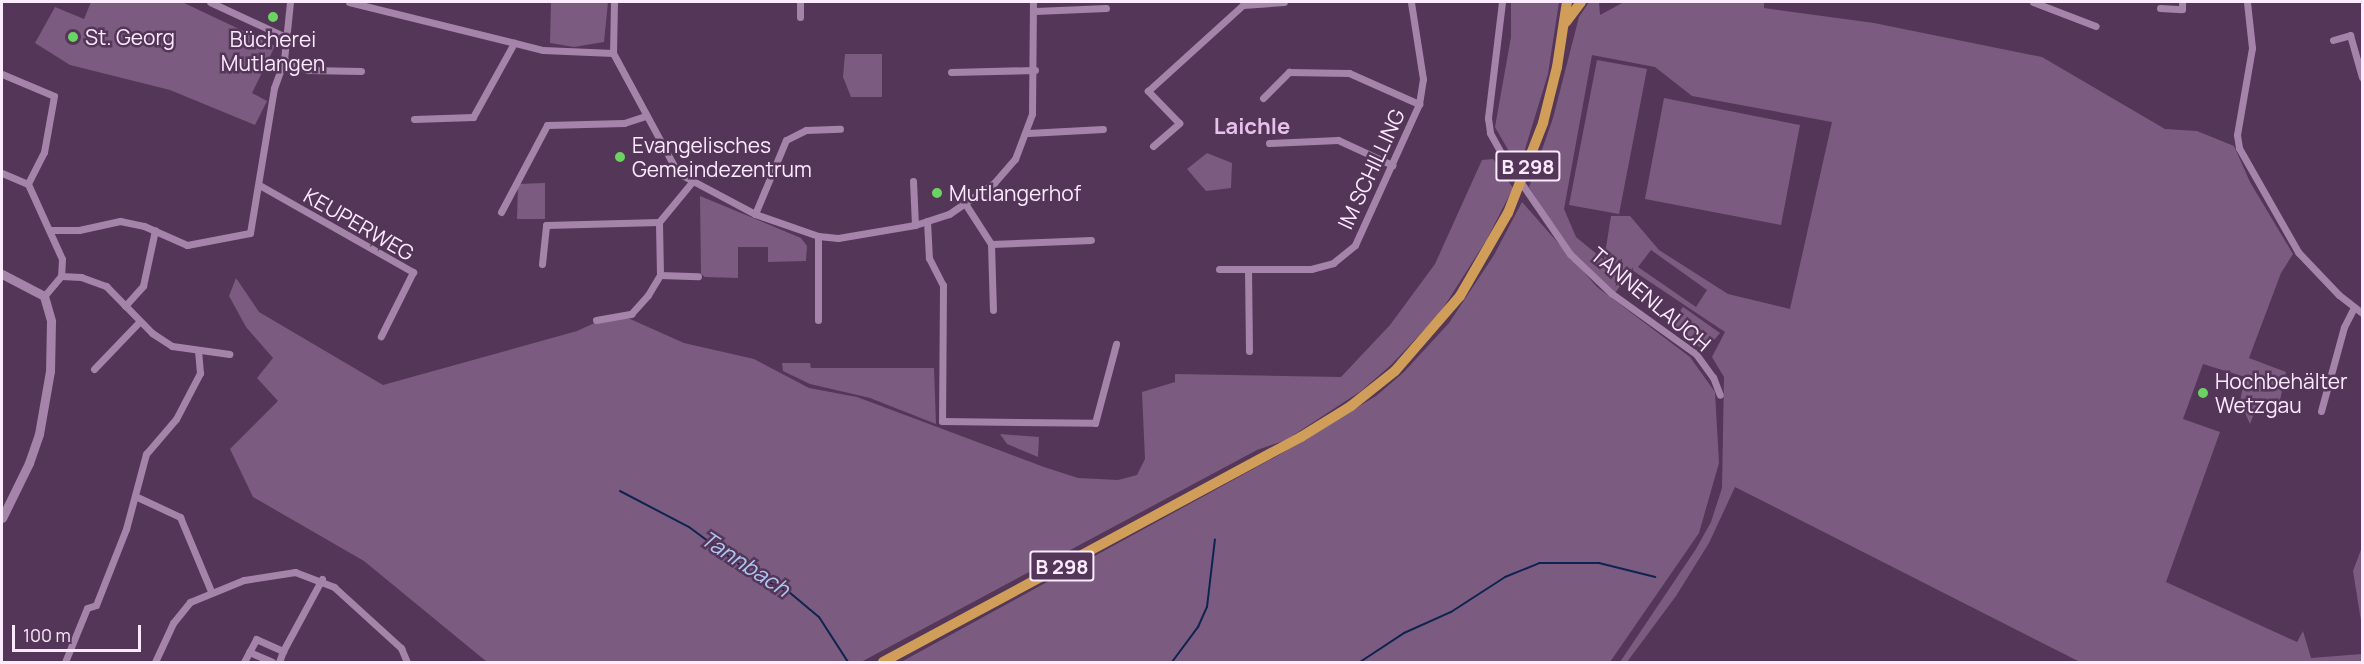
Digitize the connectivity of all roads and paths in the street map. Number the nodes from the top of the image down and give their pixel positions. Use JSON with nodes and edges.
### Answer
{"nodes":[{"id":1,"x":210,"y":2,"type":"edge"},
{"id":2,"x":290,"y":2,"type":"edge"},
{"id":3,"x":349,"y":2,"type":"edge"},
{"id":4,"x":614,"y":2,"type":"edge"},
{"id":5,"x":800,"y":2,"type":"edge"},
{"id":6,"x":1034,"y":2,"type":"edge"},
{"id":7,"x":1284,"y":2,"type":"edge"},
{"id":8,"x":1411,"y":2,"type":"edge"},
{"id":9,"x":1502,"y":2,"type":"edge"},
{"id":10,"x":1567,"y":2,"type":"edge"},
{"id":11,"x":1581,"y":2,"type":"edge"},
{"id":12,"x":2032,"y":2,"type":"edge"},
{"id":13,"x":2182,"y":2,"type":"edge"},
{"id":14,"x":2247,"y":2,"type":"edge"},
{"id":15,"x":1106,"y":8,"type":"dead end"},
{"id":16,"x":2160,"y":8,"type":"dead end"},
{"id":17,"x":1035,"y":11,"type":"junction"},
{"id":18,"x":800,"y":17,"type":"dead end"},
{"id":19,"x":1564,"y":25,"type":"junction"},
{"id":20,"x":2096,"y":26,"type":"dead end"},
{"id":21,"x":288,"y":38,"type":"junction"},
{"id":22,"x":2333,"y":40,"type":"dead end"},
{"id":23,"x":514,"y":43,"type":"junction"},
{"id":24,"x":613,"y":53,"type":"junction"},
{"id":25,"x":284,"y":60,"type":"junction"},
{"id":26,"x":1035,"y":70,"type":"junction"},
{"id":27,"x":361,"y":71,"type":"dead end"},
{"id":28,"x":951,"y":72,"type":"dead end"},
{"id":29,"x":2,"y":74,"type":"edge"},
{"id":30,"x":2362,"y":77,"type":"edge"},
{"id":31,"x":1263,"y":98,"type":"dead end"},
{"id":32,"x":1419,"y":104,"type":"junction"},
{"id":33,"x":646,"y":116,"type":"junction"},
{"id":34,"x":414,"y":119,"type":"dead end"},
{"id":35,"x":840,"y":129,"type":"dead end"},
{"id":36,"x":1103,"y":129,"type":"dead end"},
{"id":37,"x":1028,"y":133,"type":"junction"},
{"id":38,"x":1269,"y":143,"type":"dead end"},
{"id":39,"x":1153,"y":146,"type":"dead end"},
{"id":40,"x":1392,"y":165,"type":"junction"},
{"id":41,"x":2,"y":173,"type":"edge"},
{"id":42,"x":913,"y":181,"type":"dead end"},
{"id":43,"x":692,"y":182,"type":"junction"},
{"id":44,"x":28,"y":184,"type":"junction"},
{"id":45,"x":261,"y":186,"type":"junction"},
{"id":46,"x":966,"y":205,"type":"junction"},
{"id":47,"x":501,"y":212,"type":"dead end"},
{"id":48,"x":755,"y":214,"type":"junction"},
{"id":49,"x":927,"y":221,"type":"junction"},
{"id":50,"x":659,"y":222,"type":"junction"},
{"id":51,"x":915,"y":225,"type":"junction"},
{"id":52,"x":50,"y":230,"type":"junction"},
{"id":53,"x":155,"y":230,"type":"junction"},
{"id":54,"x":818,"y":236,"type":"junction"},
{"id":55,"x":1090,"y":240,"type":"dead end"},
{"id":56,"x":992,"y":244,"type":"junction"},
{"id":57,"x":542,"y":264,"type":"dead end"},
{"id":58,"x":1219,"y":269,"type":"dead end"},
{"id":59,"x":1248,"y":269,"type":"junction"},
{"id":60,"x":2,"y":274,"type":"edge"},
{"id":61,"x":660,"y":275,"type":"junction"},
{"id":62,"x":61,"y":276,"type":"junction"},
{"id":63,"x":698,"y":276,"type":"dead end"},
{"id":64,"x":44,"y":296,"type":"junction"},
{"id":65,"x":125,"y":306,"type":"junction"},
{"id":66,"x":993,"y":310,"type":"dead end"},
{"id":67,"x":2360,"y":310,"type":"edge"},
{"id":68,"x":596,"y":320,"type":"dead end"},
{"id":69,"x":818,"y":320,"type":"dead end"},
{"id":70,"x":140,"y":321,"type":"junction"},
{"id":71,"x":381,"y":336,"type":"dead end"},
{"id":72,"x":1116,"y":344,"type":"dead end"},
{"id":73,"x":198,"y":351,"type":"junction"},
{"id":74,"x":1249,"y":351,"type":"dead end"},
{"id":75,"x":229,"y":354,"type":"dead end"},
{"id":76,"x":94,"y":369,"type":"dead end"},
{"id":77,"x":1720,"y":395,"type":"dead end"},
{"id":78,"x":2321,"y":411,"type":"dead end"},
{"id":79,"x":135,"y":496,"type":"junction"},
{"id":80,"x":2,"y":518,"type":"edge"},
{"id":81,"x":322,"y":579,"type":"junction"},
{"id":82,"x":211,"y":591,"type":"junction"},
{"id":83,"x":283,"y":651,"type":"junction"},
{"id":84,"x":249,"y":652,"type":"junction"},
{"id":85,"x":64,"y":662,"type":"edge"},
{"id":86,"x":155,"y":663,"type":"edge"},
{"id":87,"x":244,"y":663,"type":"edge"},
{"id":88,"x":272,"y":663,"type":"edge"},
{"id":89,"x":279,"y":663,"type":"edge"},
{"id":90,"x":407,"y":663,"type":"edge"},
{"id":91,"x":883,"y":663,"type":"edge"}],
"edges":[{"from":1,"to":21,"type":"street"},
{"from":2,"to":21,"type":"street"},
{"from":3,"to":23,"type":"street"},
{"from":4,"to":24,"type":"street"},
{"from":5,"to":18,"type":"street"},
{"from":6,"to":17,"type":"street"},
{"from":7,"to":39,"type":"street"},
{"from":8,"to":32,"type":"street","name":"IM SCHILLING"},
{"from":9,"to":77,"type":"street","name":"TANNENLAUCH"},
{"from":10,"to":19,"type":"main road","number":"B 298"},
{"from":11,"to":19,"type":"main road"},
{"from":12,"to":20,"type":"street"},
{"from":13,"to":16,"type":"street"},
{"from":14,"to":67,"type":"street"},
{"from":15,"to":17,"type":"street"},
{"from":17,"to":26,"type":"street"},
{"from":19,"to":91,"type":"main road","number":"B 298"},
{"from":21,"to":25,"type":"street"},
{"from":22,"to":30,"type":"street"},
{"from":23,"to":24,"type":"street"},
{"from":23,"to":34,"type":"street"},
{"from":24,"to":33,"type":"street"},
{"from":25,"to":27,"type":"street"},
{"from":25,"to":45,"type":"street"},
{"from":26,"to":28,"type":"street"},
{"from":26,"to":37,"type":"street"},
{"from":29,"to":44,"type":"street"},
{"from":31,"to":32,"type":"street"},
{"from":32,"to":40,"type":"street","name":"IM SCHILLING"},
{"from":33,"to":43,"type":"street"},
{"from":33,"to":47,"type":"street"},
{"from":35,"to":48,"type":"street"},
{"from":36,"to":37,"type":"street"},
{"from":37,"to":46,"type":"street"},
{"from":38,"to":40,"type":"street"},
{"from":40,"to":59,"type":"street","name":"IM SCHILLING"},
{"from":41,"to":44,"type":"street"},
{"from":42,"to":51,"type":"street"},
{"from":43,"to":48,"type":"street"},
{"from":43,"to":50,"type":"street"},
{"from":44,"to":52,"type":"street"},
{"from":45,"to":53,"type":"street"},
{"from":45,"to":71,"type":"street","name":"KEUPERWEG"},
{"from":46,"to":49,"type":"street"},
{"from":46,"to":56,"type":"street"},
{"from":48,"to":54,"type":"street"},
{"from":49,"to":51,"type":"street"},
{"from":49,"to":72,"type":"street"},
{"from":50,"to":57,"type":"street"},
{"from":50,"to":61,"type":"street"},
{"from":51,"to":54,"type":"street"},
{"from":52,"to":53,"type":"street"},
{"from":52,"to":62,"type":"street"},
{"from":53,"to":65,"type":"street"},
{"from":54,"to":69,"type":"street"},
{"from":55,"to":56,"type":"street"},
{"from":56,"to":66,"type":"street"},
{"from":58,"to":59,"type":"street","name":"IM SCHILLING"},
{"from":59,"to":74,"type":"street"},
{"from":60,"to":64,"type":"street"},
{"from":61,"to":63,"type":"street"},
{"from":61,"to":68,"type":"street"},
{"from":62,"to":64,"type":"street"},
{"from":62,"to":65,"type":"street"},
{"from":64,"to":80,"type":"street"},
{"from":65,"to":70,"type":"street"},
{"from":67,"to":78,"type":"street"},
{"from":70,"to":73,"type":"street"},
{"from":70,"to":76,"type":"street"},
{"from":73,"to":75,"type":"street"},
{"from":73,"to":79,"type":"street"},
{"from":79,"to":82,"type":"street"},
{"from":79,"to":85,"type":"street"},
{"from":81,"to":82,"type":"street"},
{"from":81,"to":83,"type":"street"},
{"from":81,"to":90,"type":"street"},
{"from":82,"to":86,"type":"street"},
{"from":83,"to":84,"type":"street"},
{"from":83,"to":89,"type":"street"},
{"from":84,"to":87,"type":"street"},
{"from":84,"to":88,"type":"street"}]}
